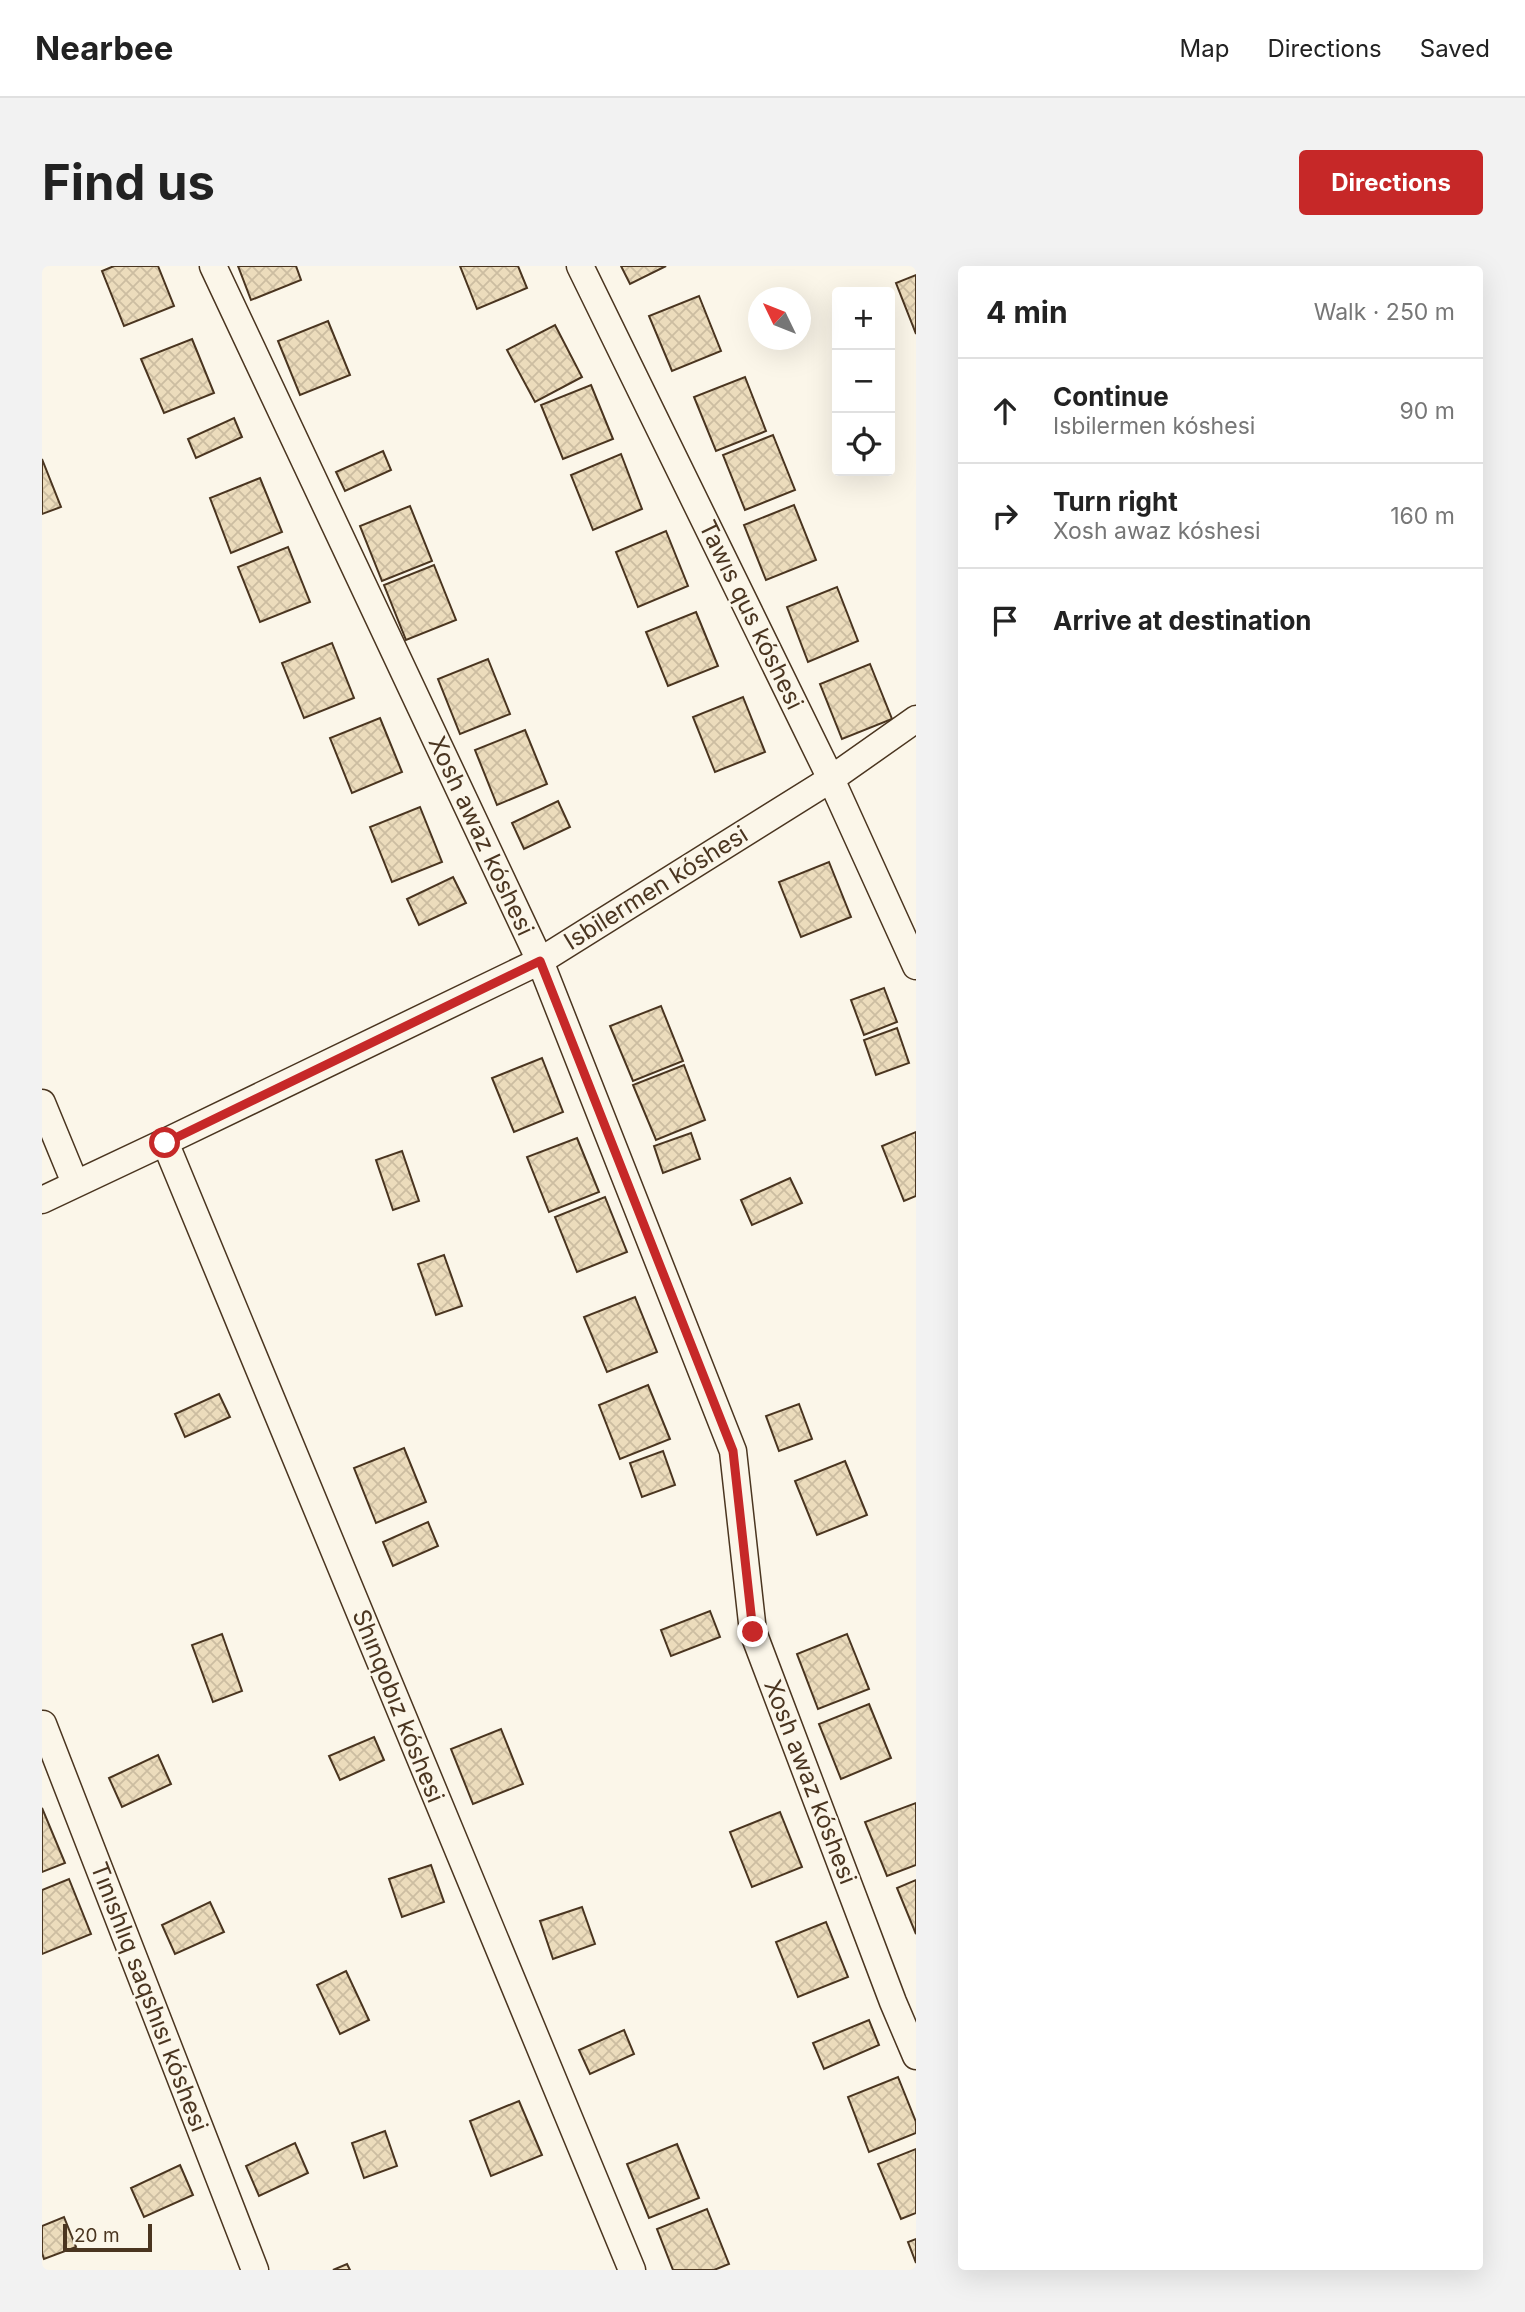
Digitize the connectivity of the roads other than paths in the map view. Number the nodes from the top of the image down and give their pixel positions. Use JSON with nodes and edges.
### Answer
{"nodes":[{"id":1,"x":213,"y":266,"type":"edge"},
{"id":2,"x":580,"y":266,"type":"edge"},
{"id":3,"x":916,"y":719,"type":"edge"},
{"id":4,"x":831,"y":779,"type":"junction"},
{"id":5,"x":540,"y":961,"type":"junction"},
{"id":6,"x":916,"y":966,"type":"edge"},
{"id":7,"x":42,"y":1103,"type":"edge"},
{"id":8,"x":165,"y":1143,"type":"junction"},
{"id":9,"x":75,"y":1183,"type":"junction"},
{"id":10,"x":42,"y":1199,"type":"edge"},
{"id":11,"x":43,"y":1724,"type":"edge"},
{"id":12,"x":916,"y":2056,"type":"edge"},
{"id":13,"x":255,"y":2270,"type":"edge"},
{"id":14,"x":632,"y":2270,"type":"edge"}],
"edges":[{"from":1,"to":5,"type":"street","name":"Xosh awaz kóshesi"},
{"from":2,"to":4,"type":"street","name":"Tawıs qus kóshesi"},
{"from":3,"to":4,"type":"street","name":"Isbilermen kóshesi"},
{"from":4,"to":5,"type":"street","name":"Isbilermen kóshesi"},
{"from":4,"to":6,"type":"street","name":"Tawıs qus kóshesi"},
{"from":5,"to":8,"type":"street","name":"Isbilermen kóshesi"},
{"from":5,"to":12,"type":"street","name":"Xosh awaz kóshesi"},
{"from":7,"to":9,"type":"street"},
{"from":8,"to":9,"type":"street","name":"Isbilermen kóshesi"},
{"from":8,"to":14,"type":"street","name":"Shınqobız kóshesi"},
{"from":9,"to":10,"type":"street","name":"Isbilermen kóshesi"},
{"from":11,"to":13,"type":"street","name":"Tınıshlıq saqshısı kóshesi"}]}
